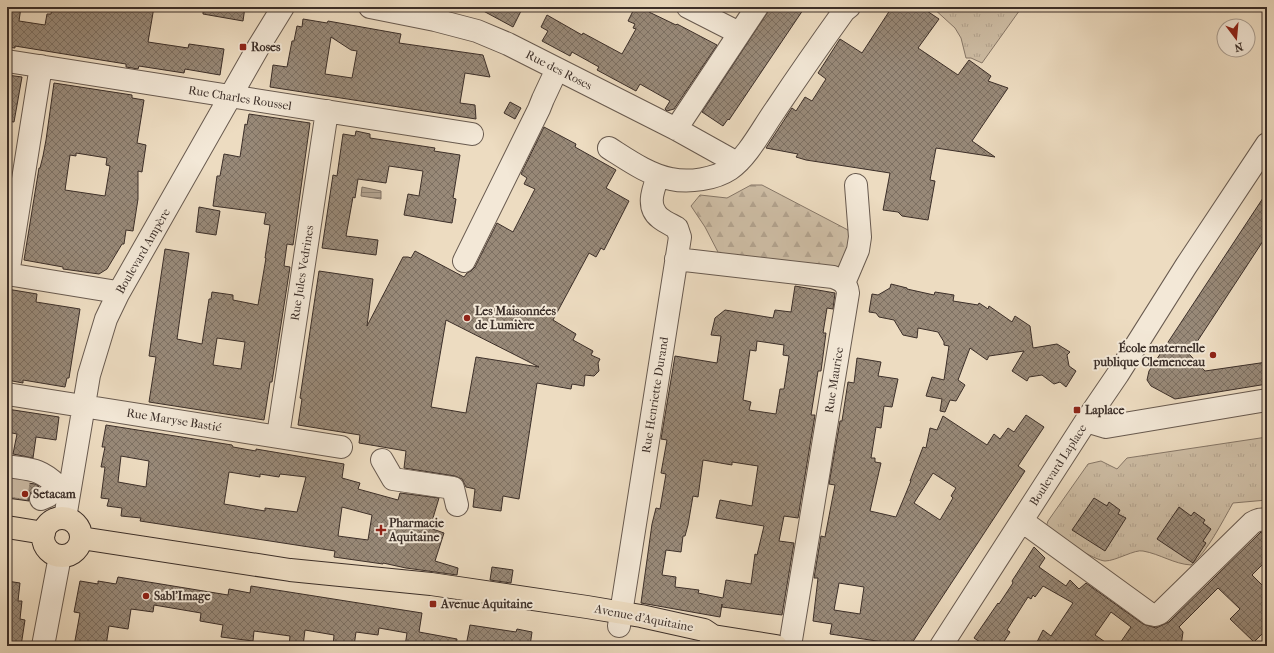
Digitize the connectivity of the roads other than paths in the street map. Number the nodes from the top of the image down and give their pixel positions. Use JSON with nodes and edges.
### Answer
{"nodes":[{"id":1,"x":283,"y":7,"type":"edge"},
{"id":2,"x":370,"y":7,"type":"edge"},
{"id":3,"x":688,"y":7,"type":"edge"},
{"id":4,"x":757,"y":7,"type":"edge"},
{"id":5,"x":849,"y":7,"type":"edge"},
{"id":6,"x":739,"y":33,"type":"junction"},
{"id":7,"x":7,"y":61,"type":"edge"},
{"id":8,"x":41,"y":66,"type":"junction"},
{"id":9,"x":557,"y":69,"type":"junction"},
{"id":10,"x":231,"y":97,"type":"junction"},
{"id":11,"x":327,"y":111,"type":"junction"},
{"id":12,"x":676,"y":129,"type":"junction"},
{"id":13,"x":472,"y":134,"type":"dead end"},
{"id":14,"x":609,"y":148,"type":"dead end"},
{"id":15,"x":1263,"y":157,"type":"edge"},
{"id":16,"x":737,"y":163,"type":"junction"},
{"id":17,"x":658,"y":176,"type":"junction"},
{"id":18,"x":856,"y":185,"type":"dead end"},
{"id":19,"x":676,"y":258,"type":"junction"},
{"id":20,"x":464,"y":261,"type":"dead end"},
{"id":21,"x":7,"y":274,"type":"edge"},
{"id":22,"x":844,"y":283,"type":"junction"},
{"id":23,"x":118,"y":294,"type":"junction"},
{"id":24,"x":7,"y":394,"type":"edge"},
{"id":25,"x":1267,"y":400,"type":"edge"},
{"id":26,"x":84,"y":406,"type":"junction"},
{"id":27,"x":1086,"y":421,"type":"junction"},
{"id":28,"x":278,"y":436,"type":"junction"},
{"id":29,"x":341,"y":447,"type":"dead end"},
{"id":30,"x":382,"y":460,"type":"dead end"},
{"id":31,"x":7,"y":466,"type":"edge"},
{"id":32,"x":53,"y":490,"type":"junction"},
{"id":33,"x":458,"y":505,"type":"dead end"},
{"id":34,"x":65,"y":518,"type":"junction"},
{"id":35,"x":1022,"y":521,"type":"junction"},
{"id":36,"x":1267,"y":521,"type":"edge"},
{"id":37,"x":7,"y":526,"type":"edge"},
{"id":38,"x":44,"y":533,"type":"junction"},
{"id":39,"x":81,"y":538,"type":"junction"},
{"id":40,"x":60,"y":556,"type":"junction"},
{"id":41,"x":620,"y":619,"type":"junction"},
{"id":42,"x":43,"y":646,"type":"edge"},
{"id":43,"x":776,"y":646,"type":"edge"},
{"id":44,"x":790,"y":646,"type":"edge"},
{"id":45,"x":941,"y":646,"type":"edge"}],
"edges":[{"from":1,"to":10,"type":"street","name":"Boulevard Ampère"},
{"from":2,"to":9,"type":"street","name":"Rue des Roses"},
{"from":3,"to":6,"type":"street"},
{"from":4,"to":6,"type":"street"},
{"from":5,"to":16,"type":"street"},
{"from":6,"to":12,"type":"street"},
{"from":7,"to":8,"type":"street","name":"Rue Charles Roussel"},
{"from":8,"to":10,"type":"street","name":"Rue Charles Roussel"},
{"from":8,"to":21,"type":"street"},
{"from":9,"to":12,"type":"street","name":"Rue des Roses"},
{"from":9,"to":20,"type":"street"},
{"from":10,"to":11,"type":"street","name":"Rue Charles Roussel"},
{"from":10,"to":23,"type":"street","name":"Boulevard Ampère"},
{"from":11,"to":13,"type":"street","name":"Rue Charles Roussel"},
{"from":11,"to":28,"type":"street","name":"Rue Jules Vedrines"},
{"from":12,"to":16,"type":"street","name":"Rue des Roses"},
{"from":14,"to":17,"type":"street"},
{"from":15,"to":27,"type":"street","name":"Boulevard Laplace"},
{"from":16,"to":17,"type":"street"},
{"from":17,"to":19,"type":"street","name":"Rue Henriette Durand"},
{"from":18,"to":22,"type":"street"},
{"from":19,"to":22,"type":"street"},
{"from":19,"to":41,"type":"street","name":"Rue Henriette Durand"},
{"from":21,"to":23,"type":"street"},
{"from":22,"to":44,"type":"street","name":"Rue Maurice"},
{"from":23,"to":26,"type":"street","name":"Boulevard Ampère"},
{"from":24,"to":26,"type":"street","name":"Rue Maryse Bastié"},
{"from":25,"to":27,"type":"street"},
{"from":26,"to":28,"type":"street","name":"Rue Maryse Bastié"},
{"from":26,"to":32,"type":"street","name":"Boulevard Ampère"},
{"from":27,"to":35,"type":"street","name":"Boulevard Laplace"},
{"from":28,"to":29,"type":"street","name":"Rue Maryse Bastié"},
{"from":30,"to":33,"type":"street"},
{"from":31,"to":32,"type":"street"},
{"from":32,"to":34,"type":"street","name":"Boulevard Ampère"},
{"from":34,"to":38,"type":"main road"},
{"from":34,"to":39,"type":"main road"},
{"from":35,"to":36,"type":"street"},
{"from":35,"to":45,"type":"street","name":"Boulevard Laplace"},
{"from":37,"to":38,"type":"main road"},
{"from":38,"to":40,"type":"main road"},
{"from":39,"to":40,"type":"main road"},
{"from":39,"to":41,"type":"main road","name":"Avenue d'Aquitaine"},
{"from":40,"to":42,"type":"street"},
{"from":41,"to":43,"type":"main road","name":"Avenue d'Aquitaine"}]}
